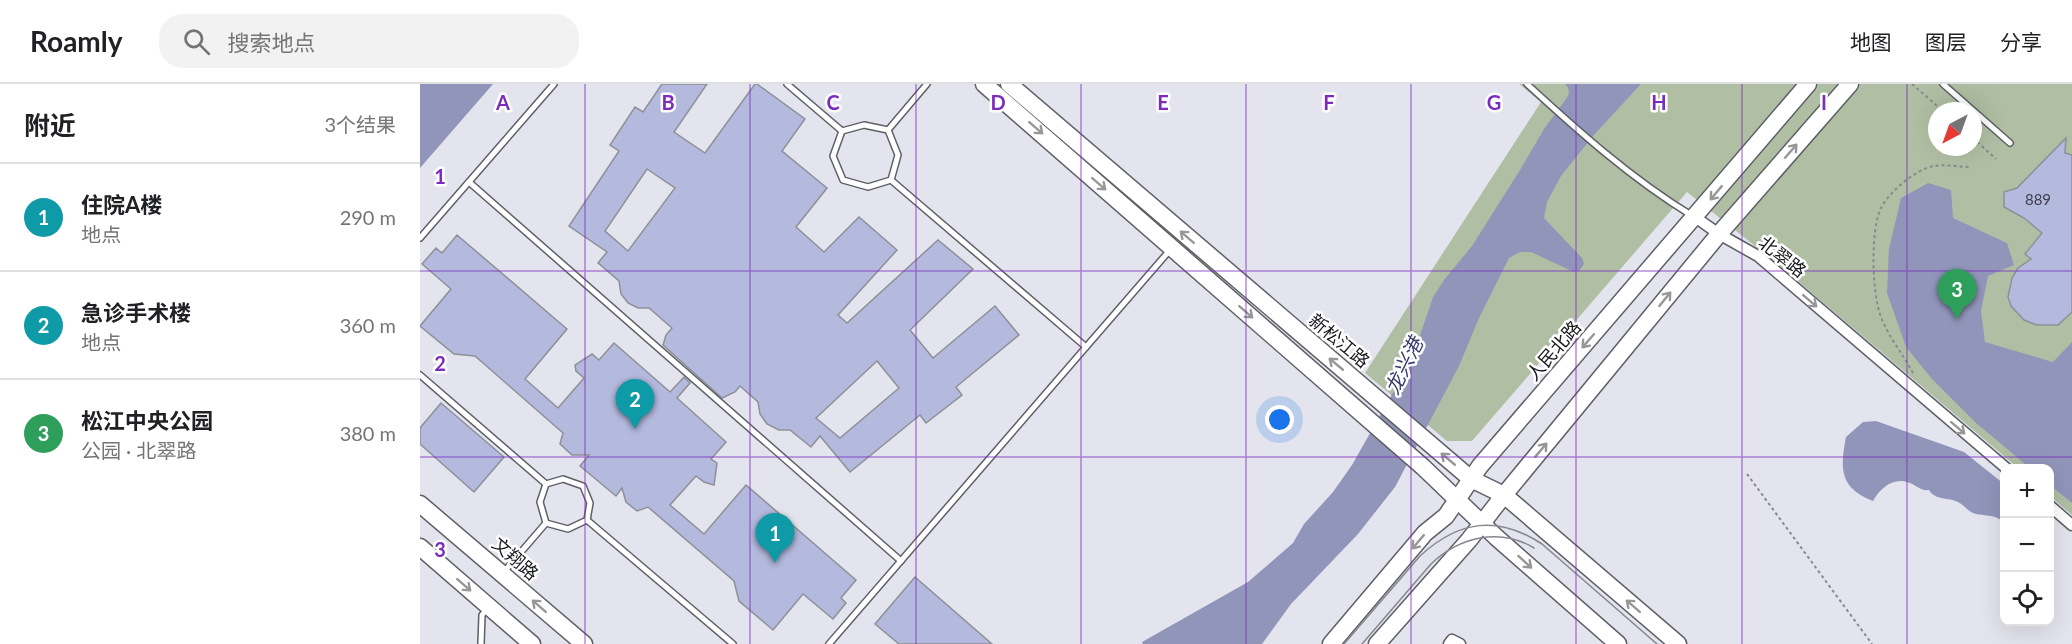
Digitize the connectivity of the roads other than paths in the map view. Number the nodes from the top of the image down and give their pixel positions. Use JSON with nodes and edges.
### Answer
{"nodes":[{"id":1,"x":554,"y":84,"type":"edge"},
{"id":2,"x":787,"y":84,"type":"edge"},
{"id":3,"x":927,"y":84,"type":"edge"},
{"id":4,"x":984,"y":84,"type":"edge"},
{"id":5,"x":1009,"y":84,"type":"edge"},
{"id":6,"x":1527,"y":84,"type":"edge"},
{"id":7,"x":1808,"y":84,"type":"edge"},
{"id":8,"x":1850,"y":84,"type":"edge"},
{"id":9,"x":1943,"y":84,"type":"edge"},
{"id":10,"x":888,"y":130,"type":"junction"},
{"id":11,"x":842,"y":131,"type":"junction"},
{"id":12,"x":2010,"y":143,"type":"dead end"},
{"id":13,"x":891,"y":180,"type":"junction"},
{"id":14,"x":469,"y":182,"type":"junction"},
{"id":15,"x":1695,"y":217,"type":"junction"},
{"id":16,"x":1719,"y":234,"type":"junction"},
{"id":17,"x":420,"y":238,"type":"edge"},
{"id":18,"x":1172,"y":248,"type":"junction"},
{"id":19,"x":1086,"y":347,"type":"junction"},
{"id":20,"x":420,"y":375,"type":"edge"},
{"id":21,"x":2001,"y":464,"type":"edge"},
{"id":22,"x":1471,"y":479,"type":"junction"},
{"id":23,"x":546,"y":484,"type":"junction"},
{"id":24,"x":1504,"y":495,"type":"junction"},
{"id":25,"x":1457,"y":499,"type":"junction"},
{"id":26,"x":420,"y":504,"type":"edge"},
{"id":27,"x":2054,"y":510,"type":"edge"},
{"id":28,"x":587,"y":520,"type":"junction"},
{"id":29,"x":546,"y":523,"type":"junction"},
{"id":30,"x":1482,"y":523,"type":"junction"},
{"id":31,"x":2072,"y":525,"type":"edge"},
{"id":32,"x":420,"y":547,"type":"edge"},
{"id":33,"x":901,"y":561,"type":"junction"},
{"id":34,"x":502,"y":574,"type":"junction"},
{"id":35,"x":489,"y":606,"type":"junction"},
{"id":36,"x":481,"y":644,"type":"edge"},
{"id":37,"x":532,"y":644,"type":"edge"},
{"id":38,"x":584,"y":644,"type":"edge"},
{"id":39,"x":733,"y":644,"type":"edge"},
{"id":40,"x":830,"y":644,"type":"edge"},
{"id":41,"x":1331,"y":644,"type":"edge"},
{"id":42,"x":1377,"y":644,"type":"edge"},
{"id":43,"x":1449,"y":644,"type":"edge"},
{"id":44,"x":1460,"y":644,"type":"edge"},
{"id":45,"x":1618,"y":644,"type":"edge"},
{"id":46,"x":1678,"y":644,"type":"edge"}],
"edges":[{"from":1,"to":14,"type":"lane"},
{"from":2,"to":11,"type":"lane"},
{"from":3,"to":10,"type":"lane"},
{"from":4,"to":18,"type":"main road","one_way":true},
{"from":22,"to":5,"type":"main road","name":"新松江路","one_way":true},
{"from":6,"to":15,"type":"lane","name":"北翠路"},
{"from":7,"to":15,"type":"main road","name":"人民北路","one_way":true},
{"from":16,"to":8,"type":"main road","one_way":true},
{"from":9,"to":12,"type":"lane"},
{"from":10,"to":11,"type":"lane"},
{"from":10,"to":13,"type":"lane"},
{"from":11,"to":13,"type":"lane"},
{"from":13,"to":19,"type":"lane"},
{"from":14,"to":17,"type":"lane"},
{"from":14,"to":33,"type":"lane"},
{"from":15,"to":16,"type":"street","name":"北翠路"},
{"from":15,"to":22,"type":"main road","name":"人民北路","one_way":true},
{"from":16,"to":21,"type":"street","name":"北翠路","one_way":true},
{"from":24,"to":16,"type":"main road","one_way":true},
{"from":18,"to":19,"type":"lane"},
{"from":18,"to":25,"type":"main road","one_way":true},
{"from":19,"to":33,"type":"lane"},
{"from":20,"to":23,"type":"lane"},
{"from":22,"to":24,"type":"main road","name":"新松江路"},
{"from":22,"to":25,"type":"main road","name":"人民北路"},
{"from":23,"to":28,"type":"lane"},
{"from":23,"to":29,"type":"lane"},
{"from":24,"to":30,"type":"main road"},
{"from":46,"to":24,"type":"main road","name":"新松江路","one_way":true},
{"from":25,"to":30,"type":"main road"},
{"from":25,"to":41,"type":"main road","name":"人民北路","one_way":true},
{"from":26,"to":34,"type":"main road","name":"文翔路"},
{"from":27,"to":31,"type":"street"},
{"from":28,"to":29,"type":"lane"},
{"from":28,"to":39,"type":"lane"},
{"from":29,"to":34,"type":"lane"},
{"from":30,"to":42,"type":"main road"},
{"from":30,"to":45,"type":"main road","one_way":true},
{"from":32,"to":35,"type":"main road","one_way":true},
{"from":33,"to":40,"type":"lane"},
{"from":38,"to":34,"type":"main road","name":"文翔路","one_way":true},
{"from":35,"to":36,"type":"lane"},
{"from":35,"to":37,"type":"main road"},
{"from":43,"to":44,"type":"street"}]}
